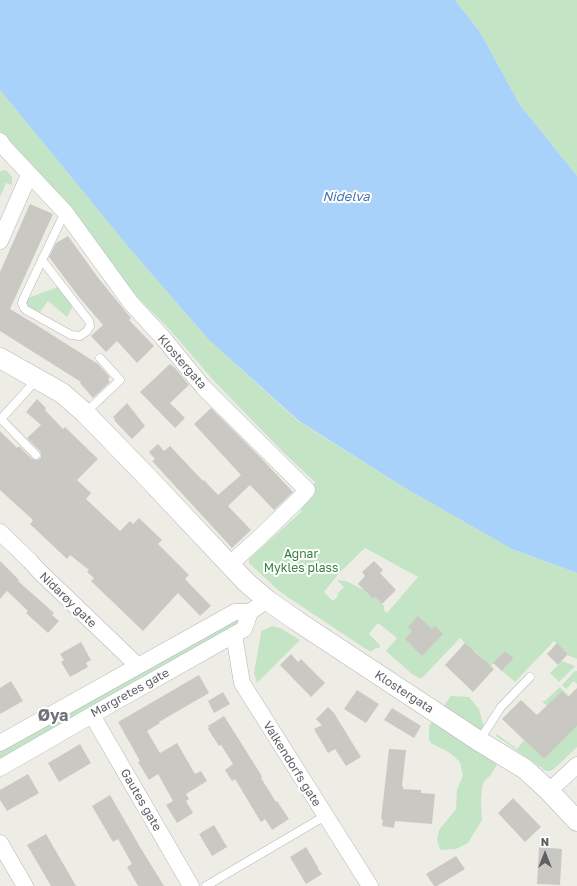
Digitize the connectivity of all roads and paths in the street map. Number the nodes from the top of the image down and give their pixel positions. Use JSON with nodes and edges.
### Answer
{"nodes":[{"id":1,"x":1,"y":148,"type":"edge"},
{"id":2,"x":29,"y":175,"type":"junction"},
{"id":3,"x":65,"y":212,"type":"junction"},
{"id":4,"x":0,"y":241,"type":"edge"},
{"id":5,"x":42,"y":260,"type":"junction"},
{"id":6,"x":0,"y":358,"type":"edge"},
{"id":7,"x":100,"y":358,"type":"dead end"},
{"id":8,"x":36,"y":378,"type":"junction"},
{"id":9,"x":85,"y":413,"type":"junction"},
{"id":10,"x":0,"y":420,"type":"edge"},
{"id":11,"x":36,"y":454,"type":"dead end"},
{"id":12,"x":0,"y":532,"type":"edge"},
{"id":13,"x":229,"y":565,"type":"junction"},
{"id":14,"x":267,"y":600,"type":"junction"},
{"id":15,"x":250,"y":612,"type":"junction"},
{"id":16,"x":234,"y":635,"type":"junction"},
{"id":17,"x":138,"y":666,"type":"junction"},
{"id":18,"x":530,"y":677,"type":"dead end"},
{"id":19,"x":92,"y":715,"type":"junction"},
{"id":20,"x":479,"y":740,"type":"junction"},
{"id":21,"x":0,"y":743,"type":"edge"},
{"id":22,"x":577,"y":765,"type":"edge"},
{"id":23,"x":0,"y":768,"type":"edge"},
{"id":24,"x":549,"y":791,"type":"junction"},
{"id":25,"x":325,"y":816,"type":"junction"},
{"id":26,"x":577,"y":821,"type":"edge"},
{"id":27,"x":0,"y":843,"type":"edge"},
{"id":28,"x":25,"y":886,"type":"edge"},
{"id":29,"x":191,"y":886,"type":"edge"},
{"id":30,"x":206,"y":886,"type":"edge"},
{"id":31,"x":370,"y":886,"type":"edge"}],
"edges":[{"from":1,"to":2,"type":"street","name":"Klostergata"},
{"from":2,"to":3,"type":"street","name":"Klostergata"},
{"from":2,"to":4,"type":"street"},
{"from":3,"to":5,"type":"lane"},
{"from":3,"to":13,"type":"street","name":"Klostergata"},
{"from":5,"to":5,"type":"lane"},
{"from":6,"to":8,"type":"street","name":"Klostergata"},
{"from":7,"to":9,"type":"lane"},
{"from":8,"to":9,"type":"street","name":"Klostergata"},
{"from":8,"to":10,"type":"lane"},
{"from":9,"to":13,"type":"street","name":"Klostergata"},
{"from":10,"to":11,"type":"lane"},
{"from":12,"to":17,"type":"street","name":"Nidarøy gate"},
{"from":13,"to":14,"type":"street","name":"Klostergata"},
{"from":14,"to":15,"type":"street","name":"Margretes gate"},
{"from":14,"to":20,"type":"street","name":"Klostergata"},
{"from":15,"to":16,"type":"street","name":"Margretes gate"},
{"from":15,"to":17,"type":"street","name":"Margretes gate"},
{"from":16,"to":19,"type":"street","name":"Margretes gate"},
{"from":16,"to":25,"type":"street","name":"Valkendorfs gate"},
{"from":17,"to":21,"type":"street","name":"Margretes gate"},
{"from":18,"to":20,"type":"lane"},
{"from":19,"to":23,"type":"street","name":"Margretes gate"},
{"from":19,"to":29,"type":"street","name":"Gautes gate"},
{"from":20,"to":24,"type":"street","name":"Klostergata"},
{"from":22,"to":24,"type":"street"},
{"from":24,"to":26,"type":"street","name":"Klostergata"},
{"from":25,"to":30,"type":"lane"},
{"from":25,"to":31,"type":"street","name":"Valkendorfs gate"},
{"from":27,"to":28,"type":"street"}]}
